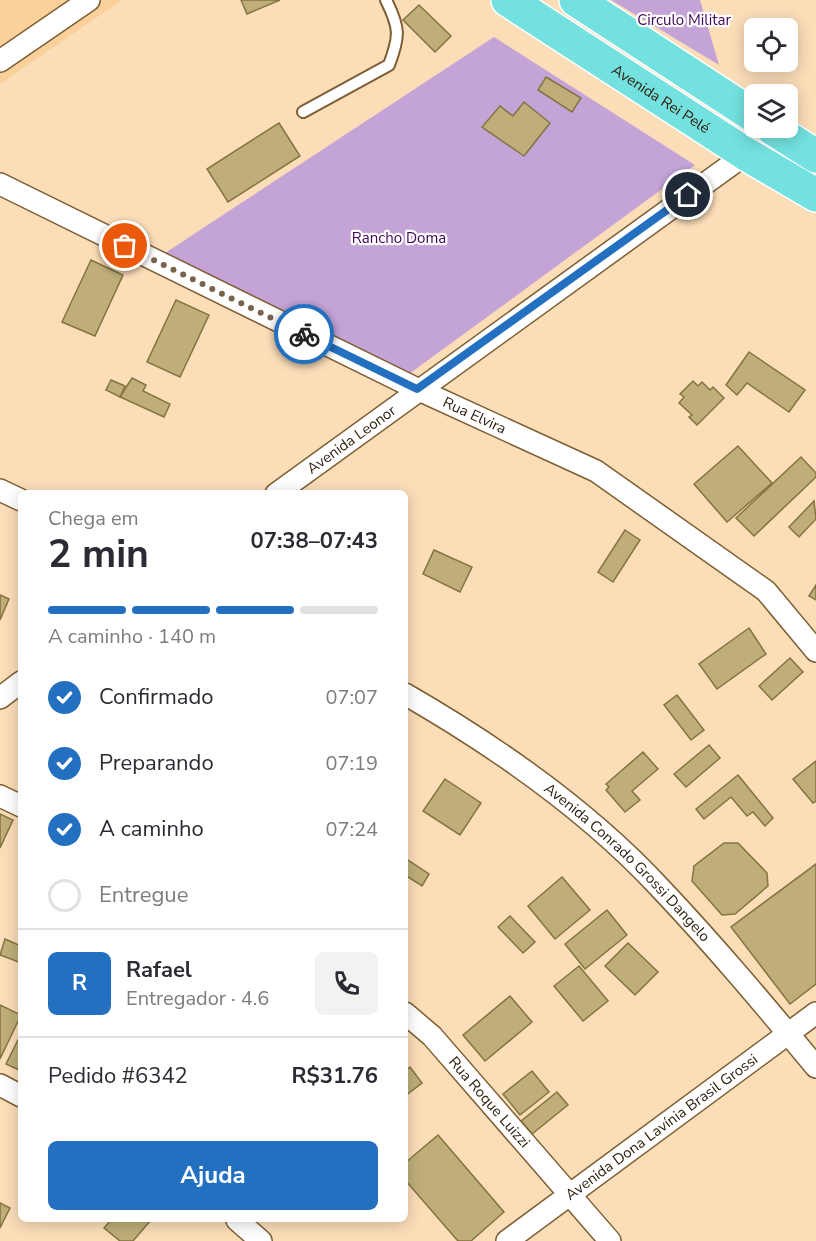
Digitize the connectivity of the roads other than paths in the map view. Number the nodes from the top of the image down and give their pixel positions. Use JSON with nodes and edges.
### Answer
{"nodes":[{"id":1,"x":89,"y":0,"type":"edge"},
{"id":2,"x":386,"y":0,"type":"edge"},
{"id":3,"x":507,"y":0,"type":"edge"},
{"id":4,"x":576,"y":0,"type":"edge"},
{"id":5,"x":0,"y":61,"type":"edge"},
{"id":6,"x":744,"y":109,"type":"edge"},
{"id":7,"x":303,"y":112,"type":"dead end"},
{"id":8,"x":788,"y":138,"type":"edge"},
{"id":9,"x":746,"y":154,"type":"junction"},
{"id":10,"x":816,"y":156,"type":"edge"},
{"id":11,"x":0,"y":184,"type":"edge"},
{"id":12,"x":816,"y":195,"type":"edge"},
{"id":13,"x":417,"y":389,"type":"junction"},
{"id":14,"x":0,"y":490,"type":"edge"},
{"id":15,"x":281,"y":490,"type":"edge"},
{"id":16,"x":18,"y":499,"type":"edge"},
{"id":17,"x":816,"y":651,"type":"edge"},
{"id":18,"x":18,"y":684,"type":"edge"},
{"id":19,"x":408,"y":696,"type":"edge"},
{"id":20,"x":0,"y":698,"type":"edge"},
{"id":21,"x":0,"y":796,"type":"edge"},
{"id":22,"x":18,"y":805,"type":"edge"},
{"id":23,"x":816,"y":1013,"type":"edge"},
{"id":24,"x":408,"y":1016,"type":"edge"},
{"id":25,"x":789,"y":1034,"type":"junction"},
{"id":26,"x":816,"y":1067,"type":"edge"},
{"id":27,"x":0,"y":1085,"type":"edge"},
{"id":28,"x":18,"y":1094,"type":"edge"},
{"id":29,"x":571,"y":1194,"type":"junction"},
{"id":30,"x":239,"y":1222,"type":"edge"},
{"id":31,"x":261,"y":1241,"type":"edge"},
{"id":32,"x":507,"y":1241,"type":"edge"},
{"id":33,"x":610,"y":1241,"type":"edge"}],
"edges":[{"from":1,"to":5,"type":"street"},
{"from":2,"to":7,"type":"lane"},
{"from":3,"to":9,"type":"main road","name":"Avenida Rei Pelé"},
{"from":4,"to":6,"type":"main road"},
{"from":8,"to":10,"type":"main road"},
{"from":9,"to":12,"type":"main road","name":"Avenida Rei Pelé"},
{"from":9,"to":13,"type":"street","name":"Avenida Leonor"},
{"from":11,"to":13,"type":"street","name":"Rua Elvira"},
{"from":13,"to":15,"type":"street","name":"Avenida Leonor"},
{"from":13,"to":17,"type":"street","name":"Rua Elvira"},
{"from":14,"to":16,"type":"street"},
{"from":18,"to":20,"type":"street"},
{"from":19,"to":25,"type":"street","name":"Avenida Conrado Grossi Dangelo"},
{"from":21,"to":22,"type":"street"},
{"from":23,"to":25,"type":"street","name":"Avenida Dona Lavínia Brasil Grossi"},
{"from":24,"to":29,"type":"street","name":"Rua Roque Luizzi"},
{"from":25,"to":26,"type":"street","name":"Avenida Conrado Grossi Dangelo"},
{"from":25,"to":29,"type":"street","name":"Avenida Dona Lavínia Brasil Grossi"},
{"from":27,"to":28,"type":"street"},
{"from":29,"to":32,"type":"street","name":"Avenida Dona Lavínia Brasil Grossi"},
{"from":29,"to":33,"type":"street","name":"Rua Roque Luizzi"},
{"from":30,"to":31,"type":"street"}]}
